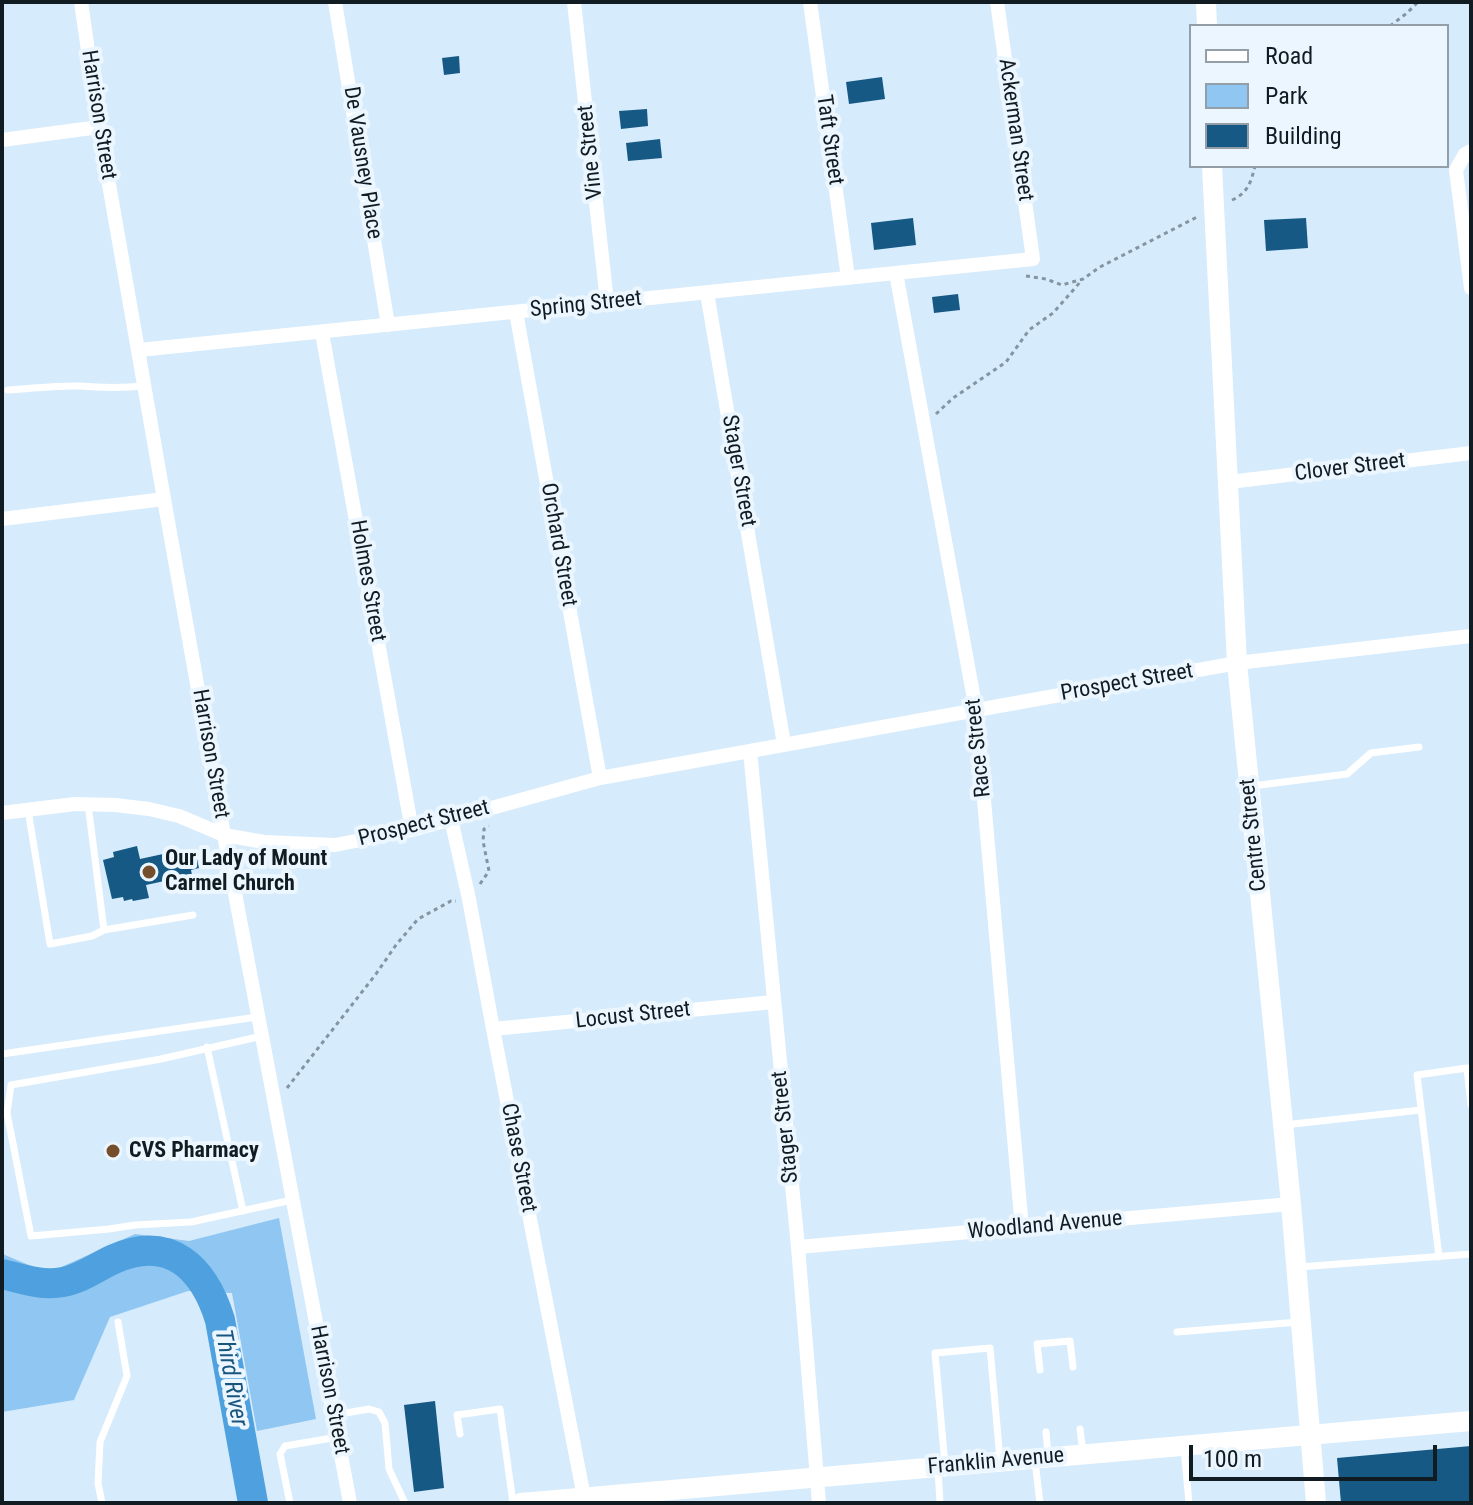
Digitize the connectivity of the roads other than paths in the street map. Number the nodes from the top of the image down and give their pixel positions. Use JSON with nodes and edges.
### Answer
{"nodes":[{"id":1,"x":81,"y":2,"type":"edge"},
{"id":2,"x":335,"y":2,"type":"edge"},
{"id":3,"x":574,"y":2,"type":"edge"},
{"id":4,"x":810,"y":2,"type":"edge"},
{"id":5,"x":997,"y":2,"type":"edge"},
{"id":6,"x":1206,"y":2,"type":"edge"},
{"id":7,"x":1207,"y":24,"type":"edge"},
{"id":8,"x":99,"y":127,"type":"junction"},
{"id":9,"x":2,"y":140,"type":"edge"},
{"id":10,"x":1471,"y":151,"type":"edge"},
{"id":11,"x":1212,"y":168,"type":"edge"},
{"id":12,"x":1033,"y":259,"type":"joint"},
{"id":13,"x":896,"y":273,"type":"junction"},
{"id":14,"x":848,"y":278,"type":"junction"},
{"id":15,"x":1471,"y":288,"type":"edge"},
{"id":16,"x":707,"y":293,"type":"junction"},
{"id":17,"x":607,"y":302,"type":"junction"},
{"id":18,"x":516,"y":312,"type":"junction"},
{"id":19,"x":388,"y":325,"type":"junction"},
{"id":20,"x":322,"y":333,"type":"junction"},
{"id":21,"x":139,"y":350,"type":"junction"},
{"id":22,"x":145,"y":386,"type":"junction"},
{"id":23,"x":8,"y":390,"type":"dead end"},
{"id":24,"x":1471,"y":453,"type":"edge"},
{"id":25,"x":1229,"y":482,"type":"junction"},
{"id":26,"x":164,"y":499,"type":"junction"},
{"id":27,"x":2,"y":519,"type":"edge"},
{"id":28,"x":1471,"y":636,"type":"edge"},
{"id":29,"x":1237,"y":663,"type":"junction"},
{"id":30,"x":976,"y":710,"type":"junction"},
{"id":31,"x":784,"y":744,"type":"junction"},
{"id":32,"x":1419,"y":747,"type":"dead end"},
{"id":33,"x":750,"y":751,"type":"junction"},
{"id":34,"x":600,"y":778,"type":"junction"},
{"id":35,"x":1249,"y":786,"type":"junction"},
{"id":36,"x":88,"y":804,"type":"junction"},
{"id":37,"x":28,"y":809,"type":"junction"},
{"id":38,"x":2,"y":813,"type":"edge"},
{"id":39,"x":451,"y":819,"type":"junction"},
{"id":40,"x":412,"y":830,"type":"junction"},
{"id":41,"x":224,"y":835,"type":"junction"},
{"id":42,"x":193,"y":915,"type":"dead end"},
{"id":43,"x":104,"y":930,"type":"junction"},
{"id":44,"x":774,"y":1002,"type":"junction"},
{"id":45,"x":259,"y":1017,"type":"junction"},
{"id":46,"x":493,"y":1029,"type":"junction"},
{"id":47,"x":262,"y":1036,"type":"junction"},
{"id":48,"x":207,"y":1047,"type":"junction"},
{"id":49,"x":2,"y":1054,"type":"edge"},
{"id":50,"x":1471,"y":1105,"type":"edge"},
{"id":51,"x":1421,"y":1110,"type":"junction"},
{"id":52,"x":1283,"y":1126,"type":"junction"},
{"id":53,"x":293,"y":1199,"type":"junction"},
{"id":54,"x":1291,"y":1204,"type":"junction"},
{"id":55,"x":243,"y":1211,"type":"junction"},
{"id":56,"x":1022,"y":1228,"type":"junction"},
{"id":57,"x":798,"y":1247,"type":"junction"},
{"id":58,"x":1471,"y":1254,"type":"edge"},
{"id":59,"x":1439,"y":1257,"type":"junction"},
{"id":60,"x":1296,"y":1267,"type":"junction"},
{"id":61,"x":118,"y":1322,"type":"dead end"},
{"id":62,"x":1301,"y":1322,"type":"junction"},
{"id":63,"x":1177,"y":1332,"type":"dead end"},
{"id":64,"x":1073,"y":1367,"type":"dead end"},
{"id":65,"x":1040,"y":1370,"type":"dead end"},
{"id":66,"x":334,"y":1415,"type":"junction"},
{"id":67,"x":1471,"y":1421,"type":"edge"},
{"id":68,"x":1080,"y":1429,"type":"dead end"},
{"id":69,"x":1046,"y":1432,"type":"dead end"},
{"id":70,"x":460,"y":1434,"type":"dead end"},
{"id":71,"x":1310,"y":1436,"type":"junction"},
{"id":72,"x":338,"y":1437,"type":"junction"},
{"id":73,"x":1184,"y":1446,"type":"junction"},
{"id":74,"x":1084,"y":1454,"type":"junction"},
{"id":75,"x":1042,"y":1458,"type":"junction"},
{"id":76,"x":1000,"y":1461,"type":"junction"},
{"id":77,"x":942,"y":1466,"type":"junction"},
{"id":78,"x":817,"y":1476,"type":"junction"},
{"id":79,"x":584,"y":1497,"type":"junction"},
{"id":80,"x":102,"y":1503,"type":"edge"},
{"id":81,"x":290,"y":1503,"type":"edge"},
{"id":82,"x":350,"y":1503,"type":"edge"},
{"id":83,"x":405,"y":1503,"type":"edge"},
{"id":84,"x":513,"y":1503,"type":"edge"},
{"id":85,"x":521,"y":1503,"type":"edge"},
{"id":86,"x":819,"y":1503,"type":"edge"},
{"id":87,"x":940,"y":1503,"type":"edge"},
{"id":88,"x":1040,"y":1503,"type":"edge"},
{"id":89,"x":1189,"y":1503,"type":"edge"},
{"id":90,"x":1316,"y":1503,"type":"edge"}],
"edges":[{"from":1,"to":8,"type":"street","name":"Harrison Street"},
{"from":2,"to":19,"type":"street","name":"De Vausney Place"},
{"from":3,"to":17,"type":"street","name":"Vine Street"},
{"from":4,"to":14,"type":"street","name":"Taft Street"},
{"from":5,"to":12,"type":"street","name":"Ackerman Street"},
{"from":6,"to":7,"type":"street"},
{"from":8,"to":9,"type":"street"},
{"from":8,"to":21,"type":"street","name":"Harrison Street"},
{"from":10,"to":15,"type":"street"},
{"from":11,"to":25,"type":"street","name":"Centre Street"},
{"from":12,"to":13,"type":"street","name":"Spring Street"},
{"from":13,"to":14,"type":"street","name":"Spring Street"},
{"from":13,"to":30,"type":"street","name":"Race Street"},
{"from":14,"to":16,"type":"street","name":"Spring Street"},
{"from":16,"to":17,"type":"street","name":"Spring Street"},
{"from":16,"to":31,"type":"street","name":"Stager Street"},
{"from":17,"to":18,"type":"street","name":"Spring Street"},
{"from":18,"to":19,"type":"street","name":"Spring Street"},
{"from":18,"to":34,"type":"street","name":"Orchard Street"},
{"from":19,"to":20,"type":"street","name":"Spring Street"},
{"from":20,"to":21,"type":"street","name":"Spring Street"},
{"from":20,"to":40,"type":"street","name":"Holmes Street"},
{"from":21,"to":22,"type":"street","name":"Harrison Street"},
{"from":22,"to":23,"type":"lane"},
{"from":22,"to":26,"type":"street","name":"Harrison Street"},
{"from":24,"to":25,"type":"street","name":"Clover Street"},
{"from":25,"to":29,"type":"street","name":"Centre Street"},
{"from":26,"to":27,"type":"street"},
{"from":26,"to":41,"type":"street","name":"Harrison Street"},
{"from":28,"to":29,"type":"street","name":"Prospect Street"},
{"from":29,"to":30,"type":"street","name":"Prospect Street"},
{"from":29,"to":35,"type":"street","name":"Centre Street"},
{"from":30,"to":31,"type":"street","name":"Prospect Street"},
{"from":30,"to":56,"type":"street","name":"Race Street"},
{"from":31,"to":33,"type":"street","name":"Prospect Street"},
{"from":32,"to":35,"type":"lane"},
{"from":33,"to":34,"type":"street","name":"Prospect Street"},
{"from":33,"to":44,"type":"street","name":"Stager Street"},
{"from":34,"to":39,"type":"street","name":"Prospect Street"},
{"from":35,"to":52,"type":"street","name":"Centre Street"},
{"from":36,"to":37,"type":"street","name":"Prospect Street"},
{"from":36,"to":41,"type":"street","name":"Prospect Street"},
{"from":36,"to":43,"type":"lane"},
{"from":37,"to":38,"type":"street","name":"Prospect Street"},
{"from":37,"to":43,"type":"lane"},
{"from":39,"to":40,"type":"street","name":"Prospect Street"},
{"from":39,"to":46,"type":"street","name":"Chase Street"},
{"from":40,"to":41,"type":"street","name":"Prospect Street"},
{"from":41,"to":45,"type":"street","name":"Harrison Street"},
{"from":42,"to":43,"type":"lane"},
{"from":44,"to":46,"type":"street","name":"Locust Street"},
{"from":44,"to":57,"type":"street","name":"Stager Street"},
{"from":45,"to":47,"type":"street","name":"Harrison Street"},
{"from":45,"to":49,"type":"lane"},
{"from":46,"to":79,"type":"street","name":"Chase Street"},
{"from":47,"to":48,"type":"lane"},
{"from":47,"to":53,"type":"street","name":"Harrison Street"},
{"from":48,"to":55,"type":"lane"},
{"from":48,"to":55,"type":"lane"},
{"from":50,"to":51,"type":"lane"},
{"from":51,"to":52,"type":"lane"},
{"from":51,"to":59,"type":"lane"},
{"from":52,"to":54,"type":"street","name":"Centre Street"},
{"from":53,"to":55,"type":"lane"},
{"from":53,"to":66,"type":"street","name":"Harrison Street"},
{"from":54,"to":56,"type":"street","name":"Woodland Avenue"},
{"from":54,"to":60,"type":"street","name":"Centre Street"},
{"from":56,"to":57,"type":"street","name":"Woodland Avenue"},
{"from":57,"to":78,"type":"street","name":"Stager Street"},
{"from":58,"to":59,"type":"lane"},
{"from":59,"to":60,"type":"lane"},
{"from":60,"to":62,"type":"street","name":"Centre Street"},
{"from":61,"to":80,"type":"lane"},
{"from":62,"to":63,"type":"lane"},
{"from":62,"to":71,"type":"street","name":"Centre Street"},
{"from":64,"to":65,"type":"lane"},
{"from":66,"to":72,"type":"street","name":"Harrison Street"},
{"from":66,"to":83,"type":"lane"},
{"from":67,"to":71,"type":"street","name":"Franklin Avenue"},
{"from":68,"to":74,"type":"lane"},
{"from":69,"to":75,"type":"lane"},
{"from":70,"to":84,"type":"lane"},
{"from":71,"to":73,"type":"street","name":"Franklin Avenue"},
{"from":71,"to":90,"type":"street","name":"Centre Street"},
{"from":72,"to":81,"type":"lane"},
{"from":72,"to":82,"type":"street","name":"Harrison Street"},
{"from":73,"to":74,"type":"street","name":"Franklin Avenue"},
{"from":73,"to":89,"type":"lane"},
{"from":74,"to":75,"type":"street","name":"Franklin Avenue"},
{"from":75,"to":76,"type":"street","name":"Franklin Avenue"},
{"from":75,"to":88,"type":"lane"},
{"from":76,"to":77,"type":"street","name":"Franklin Avenue"},
{"from":76,"to":77,"type":"lane"},
{"from":77,"to":78,"type":"street","name":"Franklin Avenue"},
{"from":77,"to":87,"type":"lane"},
{"from":78,"to":79,"type":"street","name":"Franklin Avenue"},
{"from":78,"to":86,"type":"street","name":"Stager Street"},
{"from":79,"to":85,"type":"street","name":"Franklin Avenue"}]}
